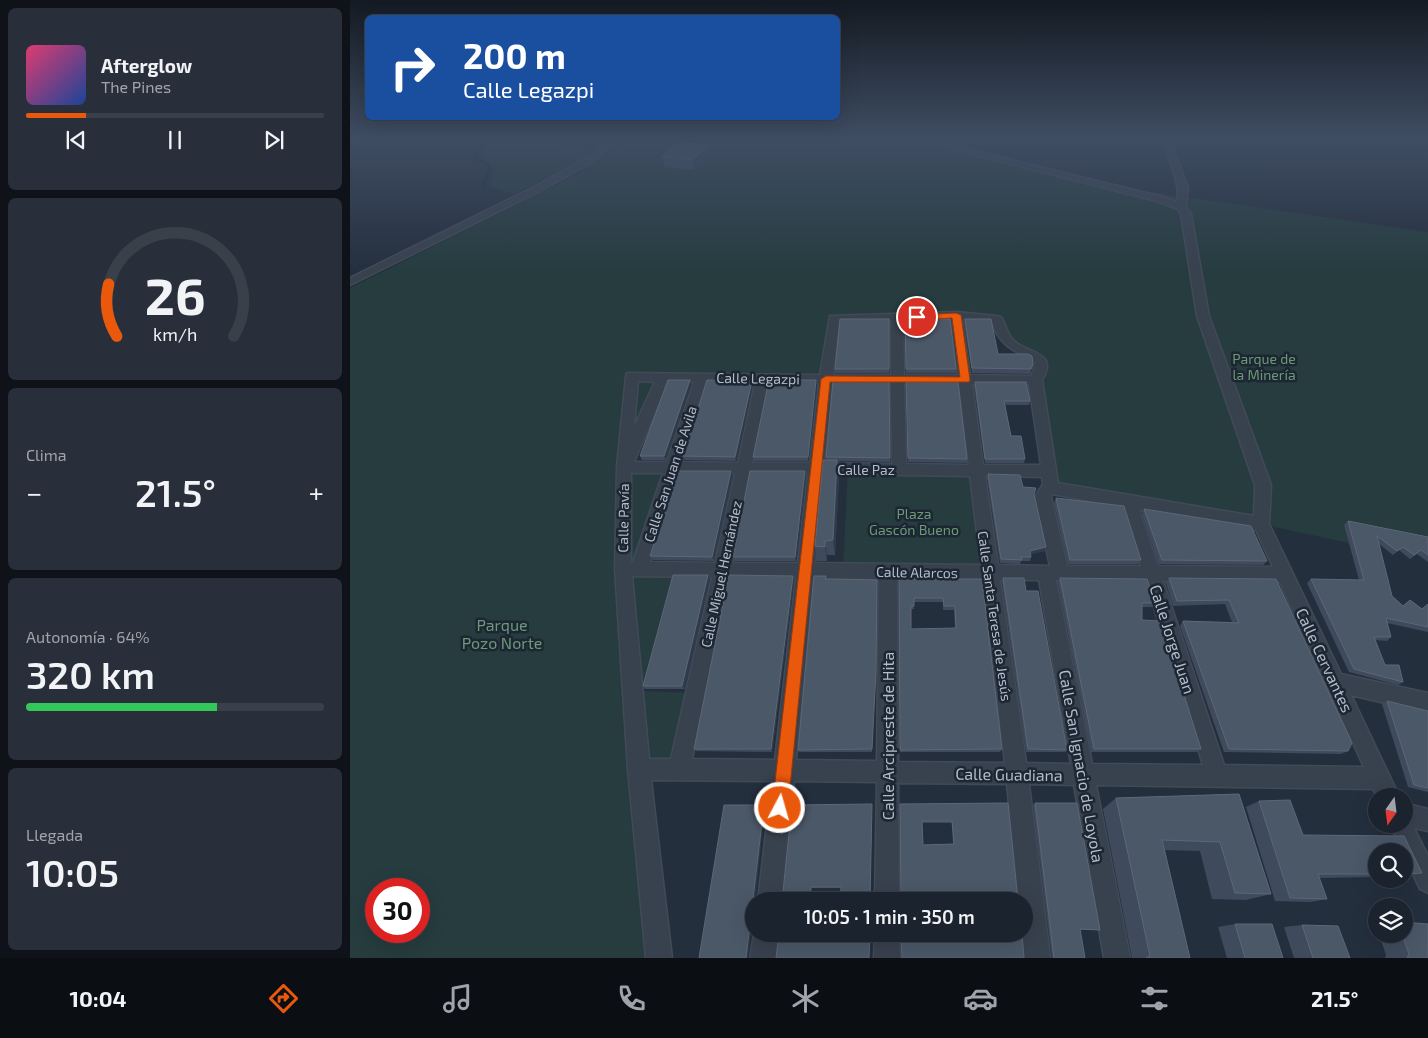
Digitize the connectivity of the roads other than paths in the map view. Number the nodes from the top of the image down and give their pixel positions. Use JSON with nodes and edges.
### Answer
{"nodes":[{"id":1,"x":550,"y":183,"type":"edge"},
{"id":2,"x":1093,"y":183,"type":"edge"},
{"id":3,"x":1182,"y":183,"type":"edge"},
{"id":4,"x":1180,"y":207,"type":"junction"},
{"id":5,"x":350,"y":282,"type":"edge"},
{"id":6,"x":956,"y":315,"type":"junction"},
{"id":7,"x":897,"y":318,"type":"junction"},
{"id":8,"x":632,"y":376,"type":"joint"},
{"id":9,"x":664,"y":378,"type":"junction"},
{"id":10,"x":702,"y":378,"type":"junction"},
{"id":11,"x":763,"y":378,"type":"junction"},
{"id":12,"x":826,"y":379,"type":"junction"},
{"id":13,"x":896,"y":379,"type":"junction"},
{"id":14,"x":966,"y":380,"type":"junction"},
{"id":15,"x":1035,"y":380,"type":"junction"},
{"id":16,"x":624,"y":467,"type":"junction"},
{"id":17,"x":672,"y":468,"type":"junction"},
{"id":18,"x":744,"y":468,"type":"junction"},
{"id":19,"x":816,"y":469,"type":"junction"},
{"id":20,"x":899,"y":469,"type":"junction"},
{"id":21,"x":976,"y":470,"type":"junction"},
{"id":22,"x":1052,"y":482,"type":"junction"},
{"id":23,"x":1129,"y":502,"type":"junction"},
{"id":24,"x":1262,"y":524,"type":"junction"},
{"id":25,"x":631,"y":570,"type":"junction"},
{"id":26,"x":721,"y":570,"type":"junction"},
{"id":27,"x":805,"y":571,"type":"junction"},
{"id":28,"x":888,"y":572,"type":"junction"},
{"id":29,"x":989,"y":573,"type":"junction"},
{"id":30,"x":1053,"y":573,"type":"junction"},
{"id":31,"x":1153,"y":574,"type":"junction"},
{"id":32,"x":1285,"y":575,"type":"junction"},
{"id":33,"x":1335,"y":682,"type":"junction"},
{"id":34,"x":1428,"y":703,"type":"edge"},
{"id":35,"x":639,"y":769,"type":"junction"},
{"id":36,"x":679,"y":770,"type":"junction"},
{"id":37,"x":784,"y":771,"type":"junction"},
{"id":38,"x":887,"y":772,"type":"junction"},
{"id":39,"x":1017,"y":774,"type":"junction"},
{"id":40,"x":1083,"y":774,"type":"junction"},
{"id":41,"x":1217,"y":776,"type":"junction"},
{"id":42,"x":1384,"y":787,"type":"edge"},
{"id":43,"x":1413,"y":816,"type":"edge"},
{"id":44,"x":1428,"y":820,"type":"edge"},
{"id":45,"x":1406,"y":833,"type":"edge"},
{"id":46,"x":1428,"y":881,"type":"edge"},
{"id":47,"x":771,"y":892,"type":"edge"},
{"id":48,"x":887,"y":892,"type":"edge"},
{"id":49,"x":765,"y":942,"type":"edge"},
{"id":50,"x":887,"y":942,"type":"edge"},
{"id":51,"x":659,"y":958,"type":"edge"},
{"id":52,"x":763,"y":958,"type":"edge"},
{"id":53,"x":887,"y":958,"type":"edge"},
{"id":54,"x":1037,"y":958,"type":"edge"},
{"id":55,"x":1117,"y":958,"type":"edge"}],
"edges":[{"from":1,"to":5,"type":"street"},
{"from":2,"to":4,"type":"street"},
{"from":3,"to":4,"type":"street"},
{"from":4,"to":24,"type":"street"},
{"from":6,"to":7,"type":"street"},
{"from":6,"to":14,"type":"street","name":"Calle Santa Teresa de Jesús"},
{"from":6,"to":15,"type":"street","name":"Calle San Ignacio de Loyola"},
{"from":7,"to":12,"type":"street"},
{"from":7,"to":13,"type":"street"},
{"from":8,"to":9,"type":"street","name":"Calle Legazpi"},
{"from":8,"to":16,"type":"street","name":"Calle Pavía"},
{"from":9,"to":10,"type":"street","name":"Calle Legazpi"},
{"from":9,"to":16,"type":"street","name":"Calle Pavía"},
{"from":10,"to":11,"type":"street","name":"Calle Legazpi"},
{"from":10,"to":17,"type":"street","name":"Calle San Juan de Avila"},
{"from":11,"to":12,"type":"street","name":"Calle Legazpi"},
{"from":11,"to":18,"type":"street","name":"Calle Miguel Hernández"},
{"from":12,"to":13,"type":"street","name":"Calle Legazpi"},
{"from":12,"to":19,"type":"street"},
{"from":13,"to":14,"type":"street","name":"Calle Legazpi"},
{"from":13,"to":20,"type":"street"},
{"from":14,"to":15,"type":"street","name":"Calle Legazpi"},
{"from":14,"to":21,"type":"street","name":"Calle Santa Teresa de Jesús"},
{"from":15,"to":22,"type":"street","name":"Calle San Ignacio de Loyola"},
{"from":16,"to":17,"type":"street","name":"Calle Paz"},
{"from":16,"to":25,"type":"street","name":"Calle Pavía"},
{"from":17,"to":18,"type":"street","name":"Calle Paz"},
{"from":17,"to":25,"type":"street","name":"Calle San Juan de Avila"},
{"from":18,"to":19,"type":"street","name":"Calle Paz"},
{"from":18,"to":26,"type":"street","name":"Calle Miguel Hernández"},
{"from":19,"to":20,"type":"street","name":"Calle Paz"},
{"from":19,"to":27,"type":"street"},
{"from":20,"to":21,"type":"street","name":"Calle Paz"},
{"from":21,"to":22,"type":"street","name":"Calle Paz"},
{"from":21,"to":29,"type":"street","name":"Calle Santa Teresa de Jesús"},
{"from":22,"to":23,"type":"street","name":"Calle Paz"},
{"from":22,"to":30,"type":"street","name":"Calle San Ignacio de Loyola"},
{"from":23,"to":24,"type":"street","name":"Calle Paz"},
{"from":23,"to":31,"type":"street","name":"Calle Jorge Juan"},
{"from":24,"to":32,"type":"street","name":"Calle Cervantes"},
{"from":25,"to":26,"type":"street","name":"Calle Alarcos"},
{"from":25,"to":35,"type":"street","name":"Calle San Juan de Avila"},
{"from":26,"to":27,"type":"street","name":"Calle Alarcos"},
{"from":26,"to":36,"type":"street","name":"Calle Miguel Hernández"},
{"from":27,"to":28,"type":"street","name":"Calle Alarcos"},
{"from":27,"to":37,"type":"street"},
{"from":28,"to":29,"type":"street","name":"Calle Alarcos"},
{"from":28,"to":38,"type":"street","name":"Calle Arcipreste de Hita"},
{"from":29,"to":30,"type":"street","name":"Calle Alarcos"},
{"from":29,"to":39,"type":"street","name":"Calle Santa Teresa de Jesús"},
{"from":30,"to":31,"type":"street","name":"Calle Alarcos"},
{"from":30,"to":40,"type":"street","name":"Calle San Ignacio de Loyola"},
{"from":31,"to":32,"type":"street","name":"Calle Alarcos"},
{"from":31,"to":41,"type":"street","name":"Calle Jorge Juan"},
{"from":32,"to":33,"type":"street","name":"Calle Cervantes"},
{"from":33,"to":34,"type":"street"},
{"from":33,"to":42,"type":"street","name":"Calle Cervantes"},
{"from":35,"to":36,"type":"street","name":"Calle Guadiana"},
{"from":35,"to":51,"type":"street"},
{"from":36,"to":37,"type":"street","name":"Calle Guadiana"},
{"from":37,"to":38,"type":"street","name":"Calle Guadiana"},
{"from":37,"to":47,"type":"street"},
{"from":38,"to":39,"type":"street","name":"Calle Guadiana"},
{"from":38,"to":48,"type":"street","name":"Calle Arcipreste de Hita"},
{"from":39,"to":40,"type":"street","name":"Calle Guadiana"},
{"from":39,"to":54,"type":"street","name":"Calle Santa Teresa de Jesús"},
{"from":40,"to":41,"type":"street","name":"Calle Guadiana"},
{"from":40,"to":55,"type":"street","name":"Calle San Ignacio de Loyola"},
{"from":41,"to":42,"type":"street","name":"Calle Guadiana"},
{"from":43,"to":44,"type":"street"},
{"from":45,"to":46,"type":"street"},
{"from":49,"to":52,"type":"street"},
{"from":50,"to":53,"type":"street"}]}
